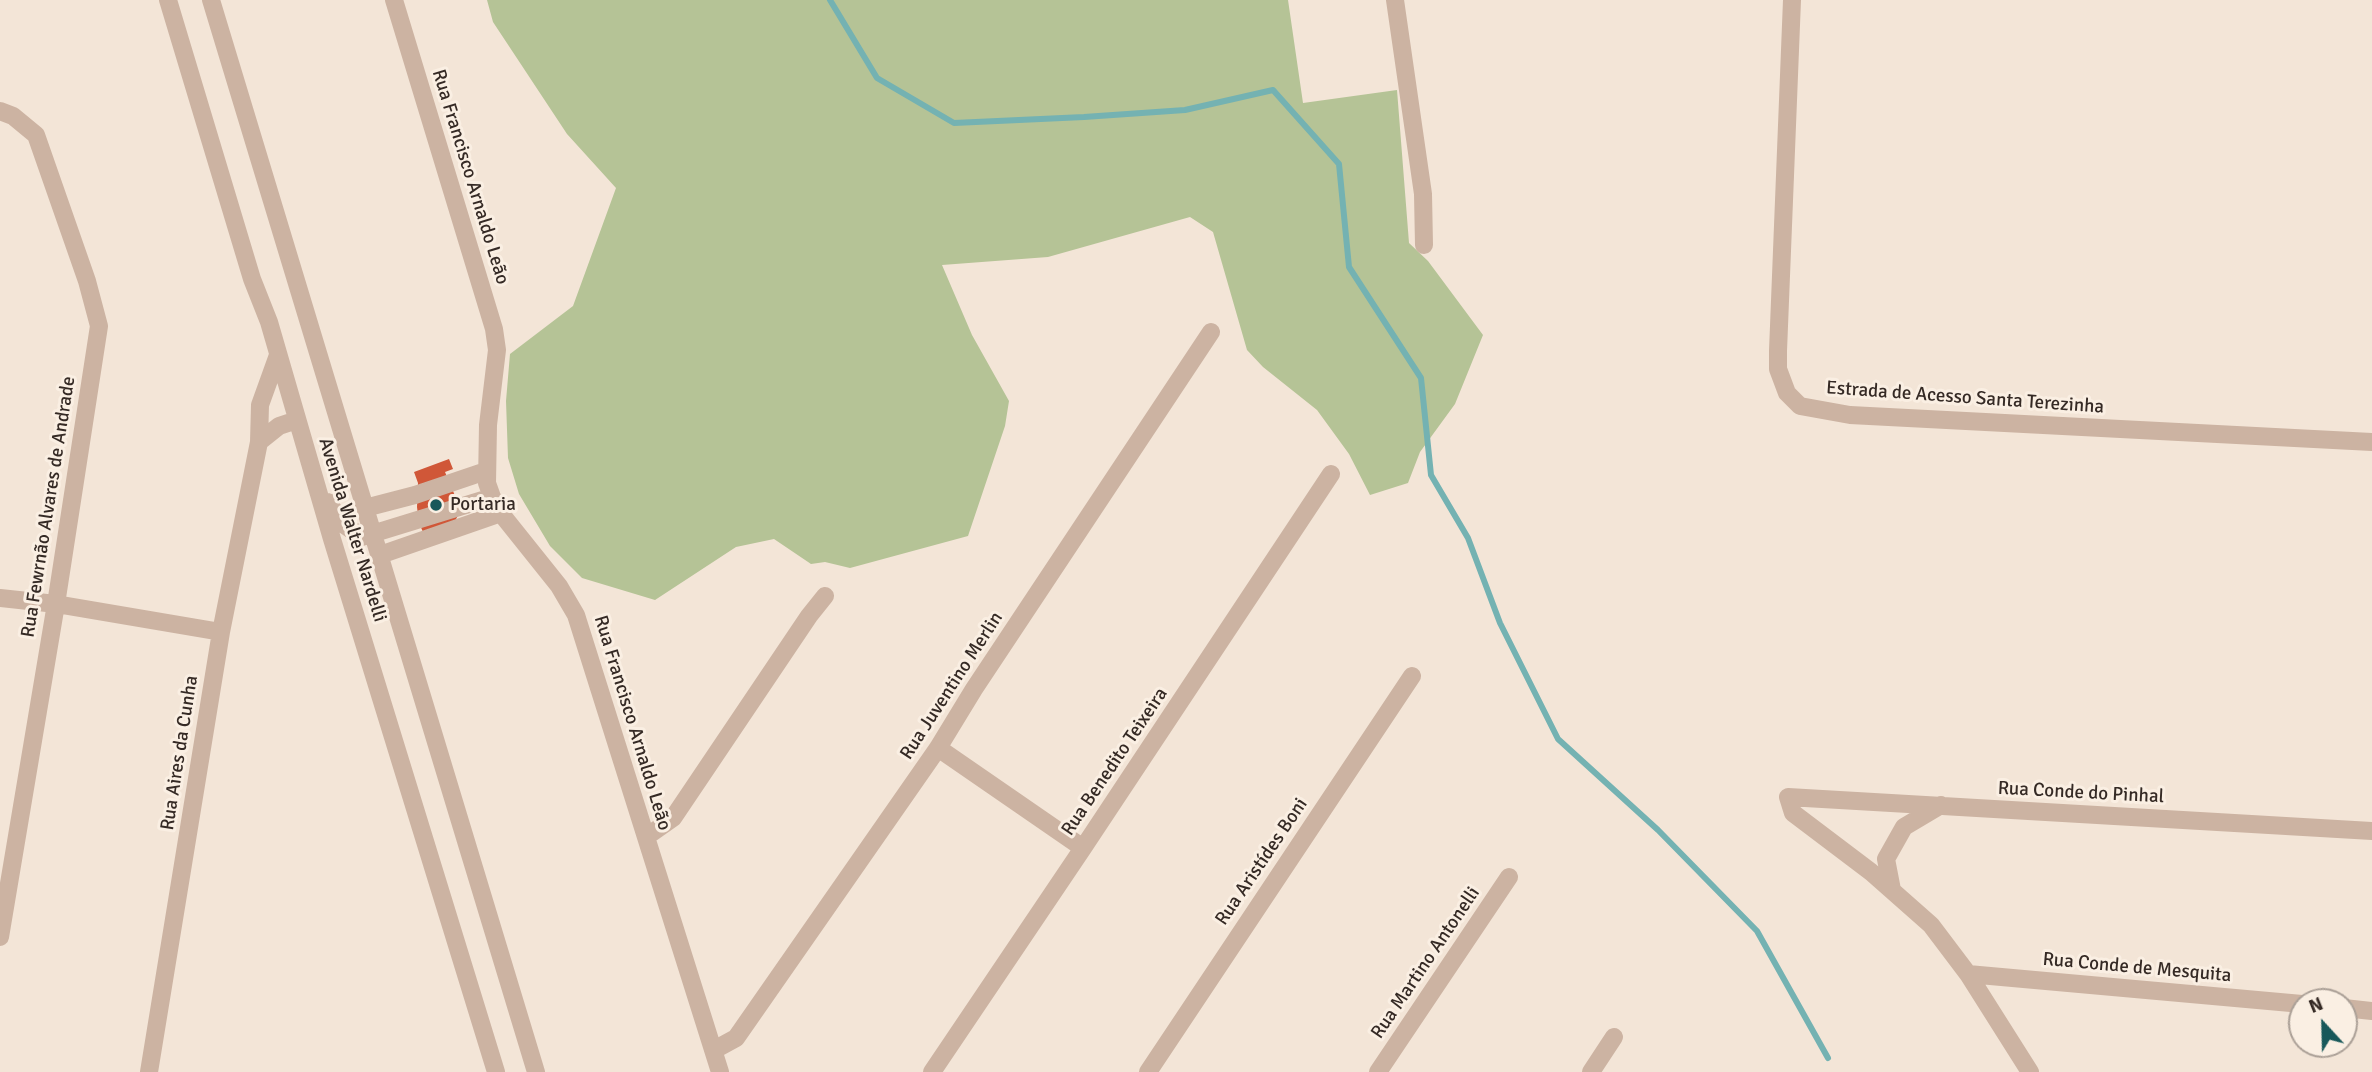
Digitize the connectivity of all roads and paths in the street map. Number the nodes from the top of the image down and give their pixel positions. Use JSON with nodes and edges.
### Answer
{"nodes":[{"id":1,"x":168,"y":0,"type":"edge"},
{"id":2,"x":211,"y":0,"type":"edge"},
{"id":3,"x":394,"y":0,"type":"edge"},
{"id":4,"x":1395,"y":0,"type":"edge"},
{"id":5,"x":1792,"y":0,"type":"edge"},
{"id":6,"x":0,"y":111,"type":"edge"},
{"id":7,"x":1424,"y":246,"type":"dead end"},
{"id":8,"x":1211,"y":332,"type":"dead end"},
{"id":9,"x":278,"y":355,"type":"junction"},
{"id":10,"x":297,"y":420,"type":"junction"},
{"id":11,"x":259,"y":442,"type":"junction"},
{"id":12,"x":2372,"y":442,"type":"edge"},
{"id":13,"x":313,"y":474,"type":"junction"},
{"id":14,"x":1331,"y":474,"type":"dead end"},
{"id":15,"x":492,"y":493,"type":"junction"},
{"id":16,"x":373,"y":532,"type":"junction"},
{"id":17,"x":825,"y":596,"type":"dead end"},
{"id":18,"x":0,"y":598,"type":"edge"},
{"id":19,"x":56,"y":604,"type":"junction"},
{"id":20,"x":220,"y":632,"type":"junction"},
{"id":21,"x":1412,"y":676,"type":"dead end"},
{"id":22,"x":938,"y":748,"type":"junction"},
{"id":23,"x":1941,"y":805,"type":"junction"},
{"id":24,"x":2372,"y":831,"type":"edge"},
{"id":25,"x":646,"y":837,"type":"junction"},
{"id":26,"x":1083,"y":848,"type":"junction"},
{"id":27,"x":1508,"y":877,"type":"dead end"},
{"id":28,"x":1892,"y":890,"type":"junction"},
{"id":29,"x":0,"y":937,"type":"edge"},
{"id":30,"x":1968,"y":974,"type":"junction"},
{"id":31,"x":2288,"y":1003,"type":"edge"},
{"id":32,"x":1615,"y":1037,"type":"dead end"},
{"id":33,"x":714,"y":1050,"type":"junction"},
{"id":34,"x":149,"y":1072,"type":"edge"},
{"id":35,"x":496,"y":1072,"type":"edge"},
{"id":36,"x":536,"y":1072,"type":"edge"},
{"id":37,"x":720,"y":1072,"type":"edge"},
{"id":38,"x":932,"y":1072,"type":"edge"},
{"id":39,"x":1148,"y":1072,"type":"edge"},
{"id":40,"x":1378,"y":1072,"type":"edge"},
{"id":41,"x":1591,"y":1072,"type":"edge"},
{"id":42,"x":2030,"y":1072,"type":"edge"}],
"edges":[{"from":1,"to":9,"type":"street","name":"Avenida Walter Nardelli"},
{"from":2,"to":16,"type":"street","name":"Avenida Walter Nardelli"},
{"from":3,"to":15,"type":"street","name":"Rua Francisco Arnaldo Leão"},
{"from":4,"to":7,"type":"street"},
{"from":5,"to":12,"type":"street","name":"Estrada de Acesso Santa Terezinha"},
{"from":6,"to":19,"type":"street","name":"Rua Fewrnão Alvares de Andrade"},
{"from":8,"to":22,"type":"street","name":"Rua Juventino Merlin"},
{"from":9,"to":10,"type":"street","name":"Avenida Walter Nardelli"},
{"from":9,"to":11,"type":"street","name":"Rua Aires da Cunha"},
{"from":10,"to":11,"type":"street"},
{"from":10,"to":13,"type":"street","name":"Avenida Walter Nardelli"},
{"from":11,"to":20,"type":"street","name":"Rua Aires da Cunha"},
{"from":13,"to":16,"type":"street"},
{"from":13,"to":35,"type":"street","name":"Avenida Walter Nardelli"},
{"from":14,"to":26,"type":"street","name":"Rua Benedito Teixeira"},
{"from":15,"to":16,"type":"street"},
{"from":15,"to":16,"type":"street"},
{"from":15,"to":25,"type":"street","name":"Rua Francisco Arnaldo Leão"},
{"from":16,"to":36,"type":"street","name":"Avenida Walter Nardelli"},
{"from":17,"to":25,"type":"street"},
{"from":18,"to":19,"type":"street"},
{"from":19,"to":20,"type":"street"},
{"from":19,"to":29,"type":"street","name":"Rua Fewrnão Alvares de Andrade"},
{"from":20,"to":34,"type":"street","name":"Rua Aires da Cunha"},
{"from":21,"to":39,"type":"street","name":"Rua Aristídes Boni"},
{"from":22,"to":26,"type":"street"},
{"from":22,"to":33,"type":"street","name":"Rua Juventino Merlin"},
{"from":23,"to":24,"type":"street","name":"Rua Conde do Pinhal"},
{"from":23,"to":28,"type":"street"},
{"from":23,"to":28,"type":"street","name":"Rua Conde do Pinhal"},
{"from":25,"to":33,"type":"street","name":"Rua Francisco Arnaldo Leão"},
{"from":26,"to":38,"type":"street","name":"Rua Benedito Teixeira"},
{"from":27,"to":40,"type":"street","name":"Rua Martino Antonelli"},
{"from":28,"to":30,"type":"street"},
{"from":30,"to":31,"type":"street","name":"Rua Conde de Mesquita"},
{"from":30,"to":42,"type":"street"},
{"from":32,"to":41,"type":"street"},
{"from":33,"to":37,"type":"street","name":"Rua Francisco Arnaldo Leão"}]}
